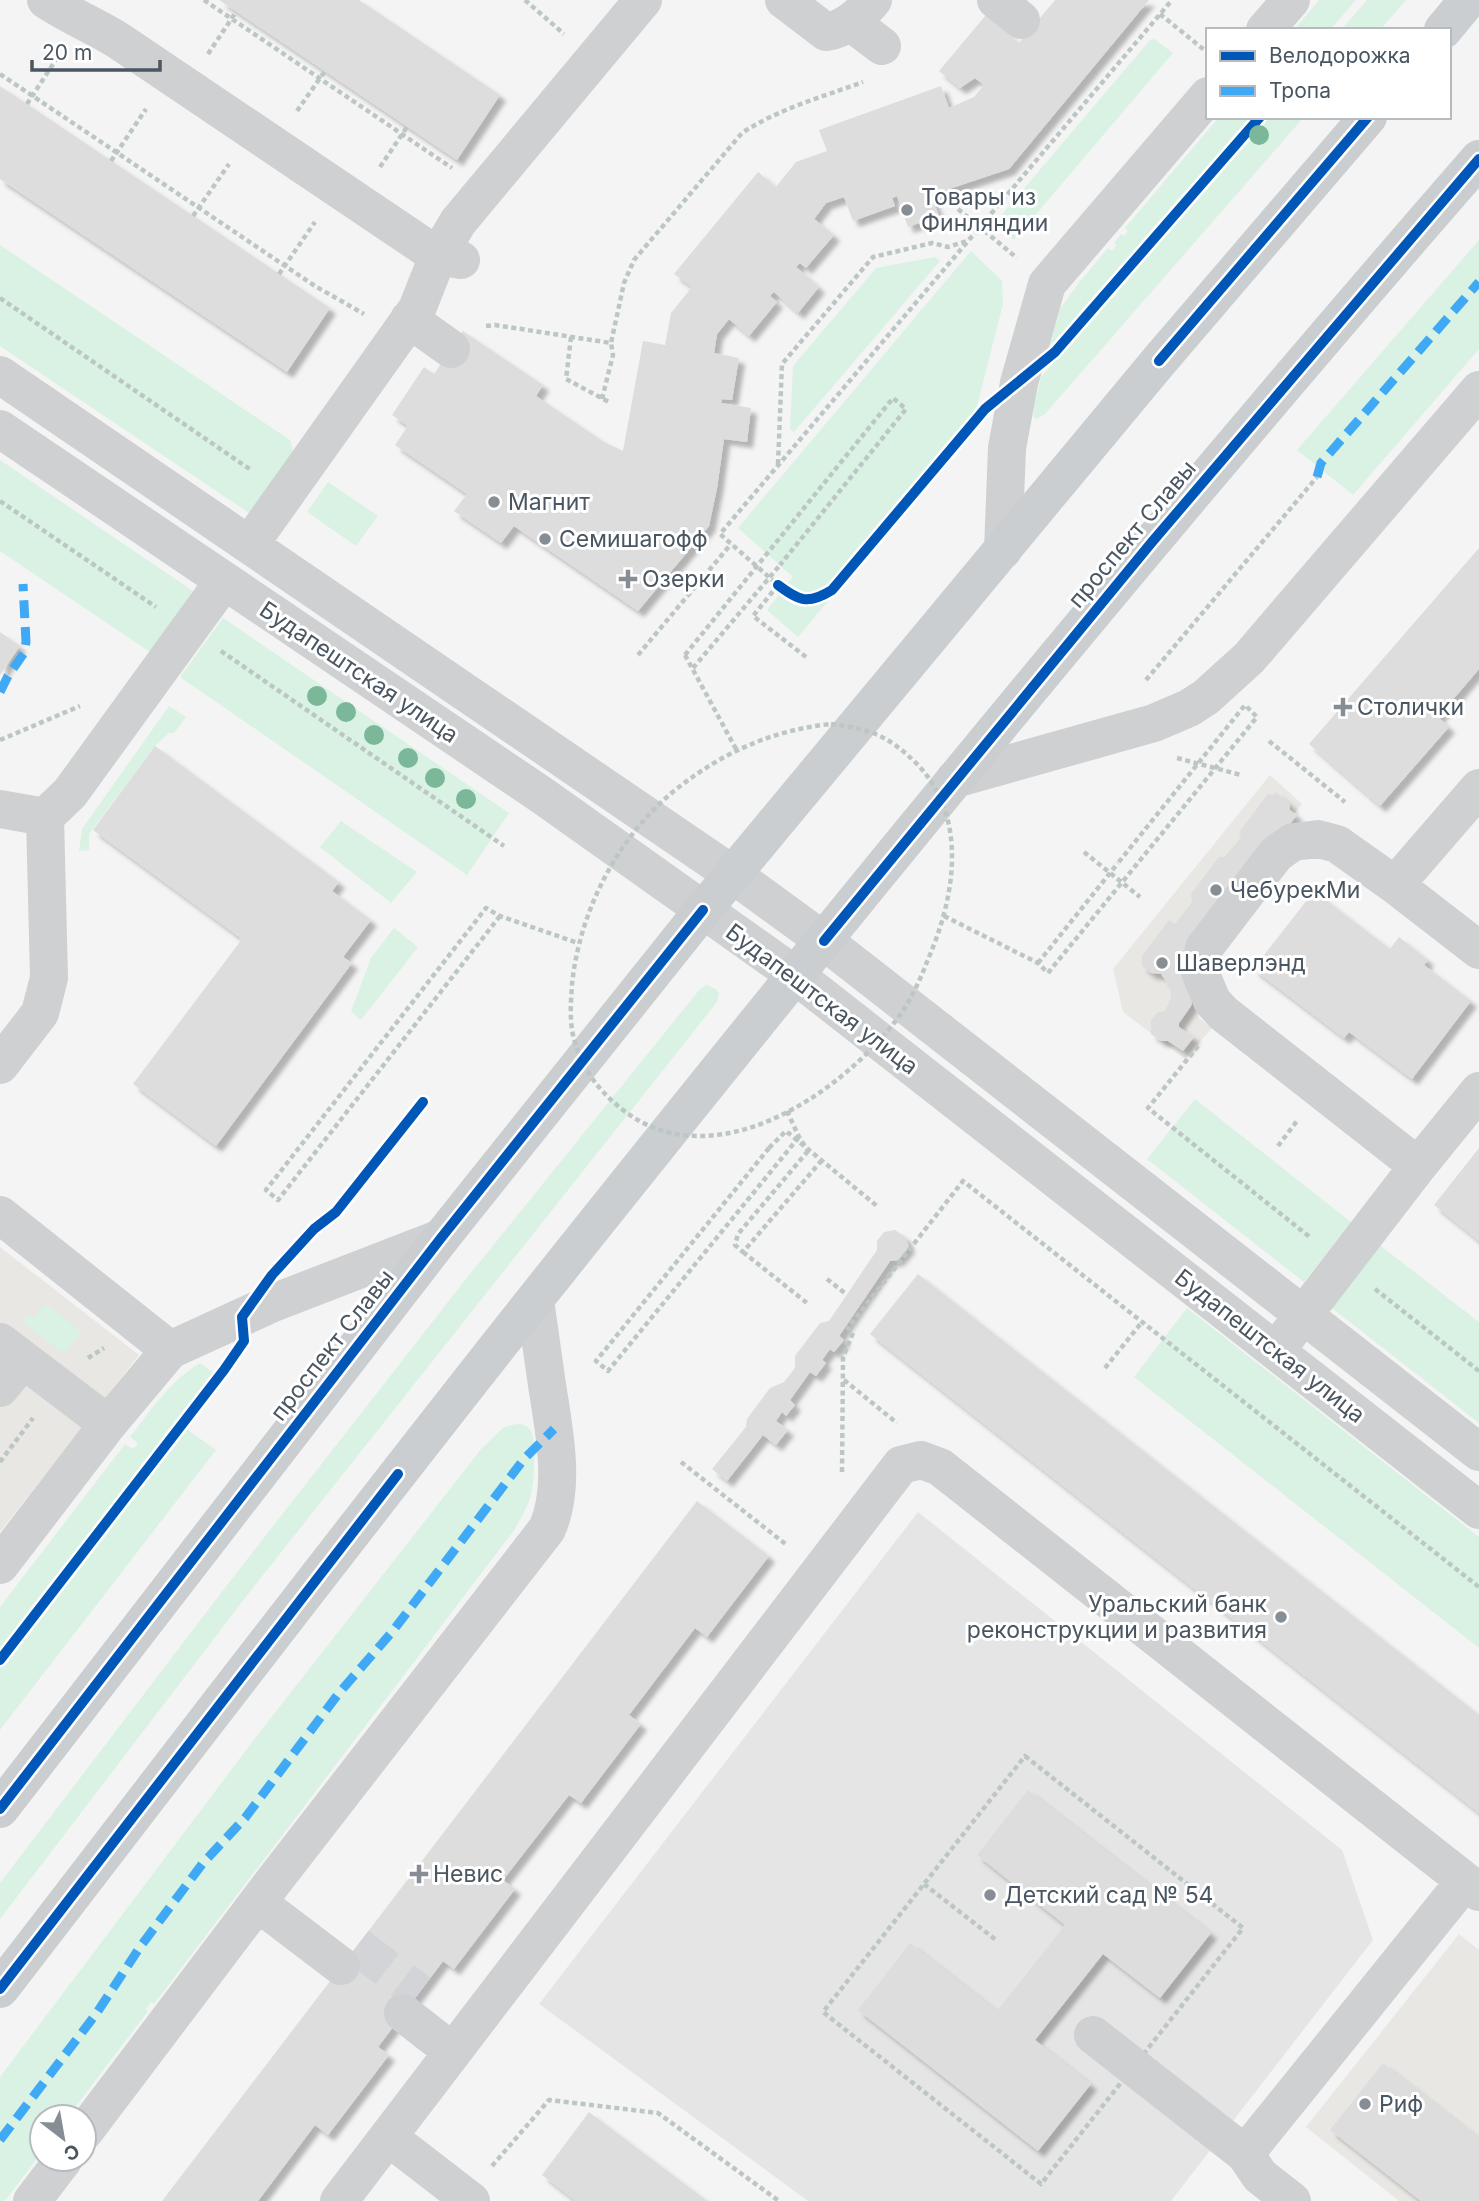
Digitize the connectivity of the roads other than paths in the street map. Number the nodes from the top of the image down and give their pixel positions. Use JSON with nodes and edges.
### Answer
{"nodes":[{"id":1,"x":46,"y":0,"type":"edge"},
{"id":2,"x":643,"y":0,"type":"edge"},
{"id":3,"x":784,"y":0,"type":"edge"},
{"id":4,"x":1291,"y":0,"type":"edge"},
{"id":5,"x":1468,"y":0,"type":"edge"},
{"id":6,"x":1267,"y":28,"type":"edge"},
{"id":7,"x":1445,"y":28,"type":"edge"},
{"id":8,"x":856,"y":39,"type":"edge"},
{"id":9,"x":1206,"y":98,"type":"edge"},
{"id":10,"x":1366,"y":119,"type":"edge"},
{"id":11,"x":1479,"y":159,"type":"edge"},
{"id":12,"x":449,"y":258,"type":"junction"},
{"id":13,"x":404,"y":327,"type":"junction"},
{"id":14,"x":451,"y":349,"type":"dead end"},
{"id":15,"x":0,"y":375,"type":"edge"},
{"id":16,"x":1479,"y":390,"type":"edge"},
{"id":17,"x":0,"y":429,"type":"edge"},
{"id":18,"x":250,"y":544,"type":"junction"},
{"id":19,"x":1003,"y":550,"type":"junction"},
{"id":20,"x":224,"y":581,"type":"junction"},
{"id":21,"x":955,"y":779,"type":"junction"},
{"id":22,"x":1479,"y":788,"type":"edge"},
{"id":23,"x":0,"y":809,"type":"edge"},
{"id":24,"x":45,"y":817,"type":"junction"},
{"id":25,"x":733,"y":874,"type":"junction"},
{"id":26,"x":1395,"y":885,"type":"junction"},
{"id":27,"x":703,"y":910,"type":"junction"},
{"id":28,"x":824,"y":941,"type":"junction"},
{"id":29,"x":1479,"y":950,"type":"edge"},
{"id":30,"x":795,"y":975,"type":"junction"},
{"id":31,"x":0,"y":1065,"type":"edge"},
{"id":32,"x":1479,"y":1091,"type":"edge"},
{"id":33,"x":1418,"y":1166,"type":"junction"},
{"id":34,"x":0,"y":1215,"type":"edge"},
{"id":35,"x":441,"y":1238,"type":"junction"},
{"id":36,"x":535,"y":1300,"type":"junction"},
{"id":37,"x":1303,"y":1315,"type":"junction"},
{"id":38,"x":170,"y":1350,"type":"junction"},
{"id":39,"x":1276,"y":1351,"type":"junction"},
{"id":40,"x":16,"y":1366,"type":"edge"},
{"id":41,"x":108,"y":1424,"type":"junction"},
{"id":42,"x":1479,"y":1452,"type":"edge"},
{"id":43,"x":1479,"y":1510,"type":"edge"},
{"id":44,"x":0,"y":1565,"type":"edge"},
{"id":45,"x":0,"y":1809,"type":"edge"},
{"id":46,"x":1472,"y":1886,"type":"edge"},
{"id":47,"x":266,"y":1893,"type":"junction"},
{"id":48,"x":349,"y":1956,"type":"tunnel mouth"},
{"id":49,"x":0,"y":1989,"type":"edge"},
{"id":50,"x":411,"y":2003,"type":"tunnel mouth"},
{"id":51,"x":1093,"y":2035,"type":"dead end"},
{"id":52,"x":461,"y":2041,"type":"junction"},
{"id":53,"x":98,"y":2114,"type":"edge"},
{"id":54,"x":388,"y":2137,"type":"junction"},
{"id":55,"x":1245,"y":2154,"type":"junction"},
{"id":56,"x":53,"y":2173,"type":"edge"},
{"id":57,"x":480,"y":2186,"type":"edge"},
{"id":58,"x":32,"y":2201,"type":"edge"},
{"id":59,"x":339,"y":2201,"type":"edge"},
{"id":60,"x":1292,"y":2201,"type":"edge"}],
"edges":[{"from":1,"to":12,"type":"street"},
{"from":2,"to":12,"type":"street"},
{"from":3,"to":8,"type":"street"},
{"from":4,"to":6,"type":"street"},
{"from":5,"to":7,"type":"main road"},
{"from":9,"to":19,"type":"street"},
{"from":10,"to":19,"type":"main road","name":"проспект Славы"},
{"from":11,"to":21,"type":"main road","name":"проспект Славы"},
{"from":12,"to":13,"type":"street"},
{"from":13,"to":14,"type":"street"},
{"from":13,"to":18,"type":"street"},
{"from":15,"to":18,"type":"street","name":"Будапештская улица"},
{"from":16,"to":21,"type":"street"},
{"from":17,"to":20,"type":"street","name":"Будапештская улица"},
{"from":18,"to":25,"type":"street","name":"Будапештская улица"},
{"from":19,"to":25,"type":"main road","name":"проспект Славы"},
{"from":20,"to":24,"type":"street"},
{"from":20,"to":27,"type":"street","name":"Будапештская улица"},
{"from":21,"to":28,"type":"main road","name":"проспект Славы"},
{"from":22,"to":26,"type":"street"},
{"from":23,"to":24,"type":"street"},
{"from":24,"to":31,"type":"street"},
{"from":25,"to":27,"type":"main road","name":"проспект Славы"},
{"from":25,"to":28,"type":"street","name":"Будапештская улица"},
{"from":26,"to":29,"type":"street"},
{"from":26,"to":33,"type":"street"},
{"from":27,"to":30,"type":"street","name":"Будапештская улица"},
{"from":27,"to":35,"type":"main road","name":"проспект Славы"},
{"from":28,"to":30,"type":"main road","name":"проспект Славы"},
{"from":28,"to":37,"type":"street","name":"Будапештская улица"},
{"from":30,"to":36,"type":"main road","name":"проспект Славы"},
{"from":30,"to":39,"type":"street","name":"Будапештская улица"},
{"from":32,"to":33,"type":"street"},
{"from":33,"to":37,"type":"street"},
{"from":34,"to":38,"type":"street"},
{"from":35,"to":38,"type":"street"},
{"from":35,"to":45,"type":"main road","name":"проспект Славы"},
{"from":36,"to":47,"type":"street"},
{"from":36,"to":49,"type":"main road","name":"проспект Славы"},
{"from":37,"to":39,"type":"street"},
{"from":37,"to":42,"type":"street","name":"Будапештская улица"},
{"from":38,"to":41,"type":"street"},
{"from":39,"to":43,"type":"street","name":"Будапештская улица"},
{"from":40,"to":41,"type":"street"},
{"from":41,"to":44,"type":"street"},
{"from":46,"to":52,"type":"street"},
{"from":46,"to":55,"type":"street"},
{"from":47,"to":48,"type":"street"},
{"from":47,"to":53,"type":"street"},
{"from":50,"to":52,"type":"street"},
{"from":51,"to":55,"type":"street"},
{"from":52,"to":54,"type":"street"},
{"from":54,"to":57,"type":"street"},
{"from":54,"to":59,"type":"street"},
{"from":55,"to":60,"type":"street"},
{"from":56,"to":58,"type":"street"}]}
